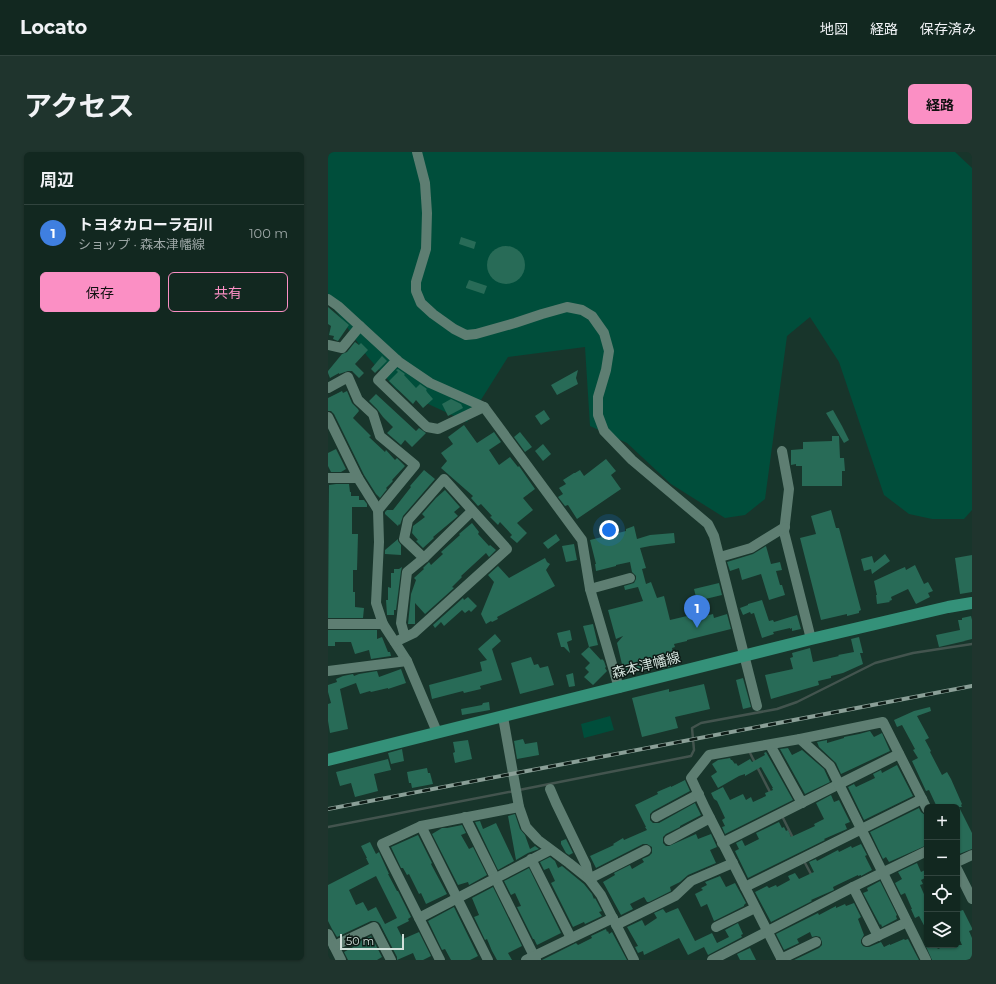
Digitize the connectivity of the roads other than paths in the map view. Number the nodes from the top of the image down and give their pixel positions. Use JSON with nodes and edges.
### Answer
{"nodes":[{"id":1,"x":417,"y":152,"type":"edge"},
{"id":2,"x":328,"y":299,"type":"edge"},
{"id":3,"x":360,"y":326,"type":"junction"},
{"id":4,"x":328,"y":345,"type":"edge"},
{"id":5,"x":397,"y":360,"type":"junction"},
{"id":6,"x":328,"y":388,"type":"edge"},
{"id":7,"x":484,"y":407,"type":"junction"},
{"id":8,"x":328,"y":417,"type":"edge"},
{"id":9,"x":782,"y":451,"type":"dead end"},
{"id":10,"x":328,"y":478,"type":"edge"},
{"id":11,"x":358,"y":478,"type":"junction"},
{"id":12,"x":378,"y":510,"type":"junction"},
{"id":13,"x":472,"y":511,"type":"junction"},
{"id":14,"x":785,"y":527,"type":"junction"},
{"id":15,"x":720,"y":557,"type":"junction"},
{"id":16,"x":424,"y":558,"type":"junction"},
{"id":17,"x":630,"y":578,"type":"dead end"},
{"id":18,"x":590,"y":589,"type":"junction"},
{"id":19,"x":972,"y":602,"type":"edge"},
{"id":20,"x":328,"y":624,"type":"edge"},
{"id":21,"x":383,"y":624,"type":"junction"},
{"id":22,"x":405,"y":637,"type":"junction"},
{"id":23,"x":811,"y":639,"type":"junction"},
{"id":24,"x":395,"y":642,"type":"junction"},
{"id":25,"x":745,"y":656,"type":"junction"},
{"id":26,"x":407,"y":661,"type":"junction"},
{"id":27,"x":328,"y":671,"type":"edge"},
{"id":28,"x":619,"y":688,"type":"junction"},
{"id":29,"x":757,"y":706,"type":"dead end"},
{"id":30,"x":502,"y":717,"type":"junction"},
{"id":31,"x":437,"y":732,"type":"junction"},
{"id":32,"x":800,"y":740,"type":"junction"},
{"id":33,"x":770,"y":745,"type":"junction"},
{"id":34,"x":899,"y":754,"type":"junction"},
{"id":35,"x":328,"y":760,"type":"edge"},
{"id":36,"x":838,"y":784,"type":"junction"},
{"id":37,"x":550,"y":789,"type":"dead end"},
{"id":38,"x":699,"y":794,"type":"junction"},
{"id":39,"x":922,"y":799,"type":"junction"},
{"id":40,"x":802,"y":803,"type":"junction"},
{"id":41,"x":924,"y":804,"type":"edge"},
{"id":42,"x":519,"y":807,"type":"junction"},
{"id":43,"x":465,"y":817,"type":"junction"},
{"id":44,"x":656,"y":817,"type":"dead end"},
{"id":45,"x":710,"y":818,"type":"junction"},
{"id":46,"x":421,"y":826,"type":"junction"},
{"id":47,"x":861,"y":829,"type":"junction"},
{"id":48,"x":669,"y":840,"type":"dead end"},
{"id":49,"x":722,"y":843,"type":"junction"},
{"id":50,"x":550,"y":850,"type":"junction"},
{"id":51,"x":646,"y":850,"type":"dead end"},
{"id":52,"x":924,"y":852,"type":"edge"},
{"id":53,"x":972,"y":855,"type":"edge"},
{"id":54,"x":531,"y":860,"type":"junction"},
{"id":55,"x":960,"y":861,"type":"edge"},
{"id":56,"x":733,"y":863,"type":"junction"},
{"id":57,"x":883,"y":873,"type":"junction"},
{"id":58,"x":960,"y":875,"type":"edge"},
{"id":59,"x":495,"y":878,"type":"junction"},
{"id":60,"x":589,"y":879,"type":"junction"},
{"id":61,"x":744,"y":886,"type":"junction"},
{"id":62,"x":853,"y":887,"type":"junction"},
{"id":63,"x":457,"y":898,"type":"junction"},
{"id":64,"x":972,"y":899,"type":"edge"},
{"id":65,"x":755,"y":908,"type":"junction"},
{"id":66,"x":419,"y":918,"type":"junction"},
{"id":67,"x":615,"y":922,"type":"junction"},
{"id":68,"x":907,"y":922,"type":"junction"},
{"id":69,"x":716,"y":927,"type":"dead end"},
{"id":70,"x":767,"y":932,"type":"junction"},
{"id":71,"x":328,"y":934,"type":"edge"},
{"id":72,"x":878,"y":936,"type":"junction"},
{"id":73,"x":571,"y":938,"type":"junction"},
{"id":74,"x":867,"y":941,"type":"dead end"},
{"id":75,"x":816,"y":942,"type":"dead end"},
{"id":76,"x":334,"y":946,"type":"junction"},
{"id":77,"x":532,"y":959,"type":"edge"},
{"id":78,"x":341,"y":960,"type":"edge"},
{"id":79,"x":391,"y":960,"type":"edge"},
{"id":80,"x":440,"y":960,"type":"edge"},
{"id":81,"x":488,"y":960,"type":"edge"},
{"id":82,"x":634,"y":960,"type":"edge"},
{"id":83,"x":712,"y":960,"type":"edge"},
{"id":84,"x":782,"y":960,"type":"edge"},
{"id":85,"x":926,"y":960,"type":"edge"}],
"edges":[{"from":1,"to":15,"type":"street"},
{"from":2,"to":3,"type":"street"},
{"from":3,"to":4,"type":"street"},
{"from":3,"to":5,"type":"street"},
{"from":5,"to":7,"type":"street"},
{"from":5,"to":7,"type":"street"},
{"from":6,"to":12,"type":"street"},
{"from":7,"to":18,"type":"street"},
{"from":8,"to":11,"type":"street"},
{"from":9,"to":14,"type":"street"},
{"from":10,"to":11,"type":"street"},
{"from":11,"to":12,"type":"street"},
{"from":12,"to":21,"type":"street"},
{"from":13,"to":16,"type":"street"},
{"from":13,"to":16,"type":"street"},
{"from":13,"to":22,"type":"street"},
{"from":14,"to":15,"type":"street"},
{"from":14,"to":23,"type":"street"},
{"from":15,"to":25,"type":"street"},
{"from":16,"to":22,"type":"street"},
{"from":17,"to":18,"type":"street"},
{"from":18,"to":28,"type":"street"},
{"from":19,"to":23,"type":"main road","name":"森本津幡線"},
{"from":20,"to":21,"type":"street"},
{"from":21,"to":24,"type":"street"},
{"from":22,"to":24,"type":"street"},
{"from":23,"to":25,"type":"main road","name":"森本津幡線"},
{"from":24,"to":26,"type":"street"},
{"from":25,"to":28,"type":"main road","name":"森本津幡線"},
{"from":25,"to":29,"type":"street"},
{"from":26,"to":27,"type":"street"},
{"from":26,"to":31,"type":"street"},
{"from":28,"to":30,"type":"main road","name":"森本津幡線"},
{"from":30,"to":31,"type":"main road","name":"森本津幡線"},
{"from":30,"to":42,"type":"street"},
{"from":31,"to":35,"type":"main road","name":"森本津幡線"},
{"from":32,"to":33,"type":"street"},
{"from":32,"to":34,"type":"street"},
{"from":32,"to":36,"type":"street"},
{"from":33,"to":38,"type":"street"},
{"from":33,"to":40,"type":"street"},
{"from":34,"to":36,"type":"street"},
{"from":34,"to":39,"type":"street"},
{"from":36,"to":40,"type":"street"},
{"from":36,"to":47,"type":"street"},
{"from":37,"to":60,"type":"street"},
{"from":38,"to":44,"type":"street"},
{"from":38,"to":45,"type":"street"},
{"from":39,"to":41,"type":"street"},
{"from":39,"to":47,"type":"street"},
{"from":40,"to":49,"type":"street"},
{"from":42,"to":43,"type":"street"},
{"from":42,"to":50,"type":"street"},
{"from":43,"to":46,"type":"street"},
{"from":43,"to":59,"type":"street"},
{"from":45,"to":48,"type":"street"},
{"from":45,"to":49,"type":"street"},
{"from":46,"to":63,"type":"street"},
{"from":46,"to":66,"type":"street"},
{"from":47,"to":57,"type":"street"},
{"from":47,"to":61,"type":"street"},
{"from":49,"to":56,"type":"street"},
{"from":50,"to":54,"type":"street"},
{"from":50,"to":60,"type":"street"},
{"from":51,"to":60,"type":"street"},
{"from":52,"to":57,"type":"street"},
{"from":53,"to":55,"type":"street"},
{"from":54,"to":59,"type":"street"},
{"from":54,"to":73,"type":"street"},
{"from":56,"to":61,"type":"street"},
{"from":56,"to":67,"type":"street"},
{"from":57,"to":62,"type":"street"},
{"from":57,"to":68,"type":"street"},
{"from":58,"to":64,"type":"street"},
{"from":59,"to":63,"type":"street"},
{"from":59,"to":77,"type":"street"},
{"from":60,"to":67,"type":"street"},
{"from":61,"to":65,"type":"street"},
{"from":62,"to":70,"type":"street"},
{"from":62,"to":72,"type":"street"},
{"from":63,"to":66,"type":"street"},
{"from":63,"to":81,"type":"street"},
{"from":65,"to":69,"type":"street"},
{"from":65,"to":70,"type":"street"},
{"from":66,"to":80,"type":"street"},
{"from":67,"to":73,"type":"street"},
{"from":67,"to":82,"type":"street"},
{"from":68,"to":72,"type":"street"},
{"from":68,"to":85,"type":"street"},
{"from":70,"to":83,"type":"street"},
{"from":70,"to":84,"type":"street"},
{"from":71,"to":76,"type":"street"},
{"from":72,"to":74,"type":"street"},
{"from":73,"to":77,"type":"street"},
{"from":75,"to":84,"type":"street"},
{"from":76,"to":78,"type":"street"},
{"from":76,"to":79,"type":"street"}]}
